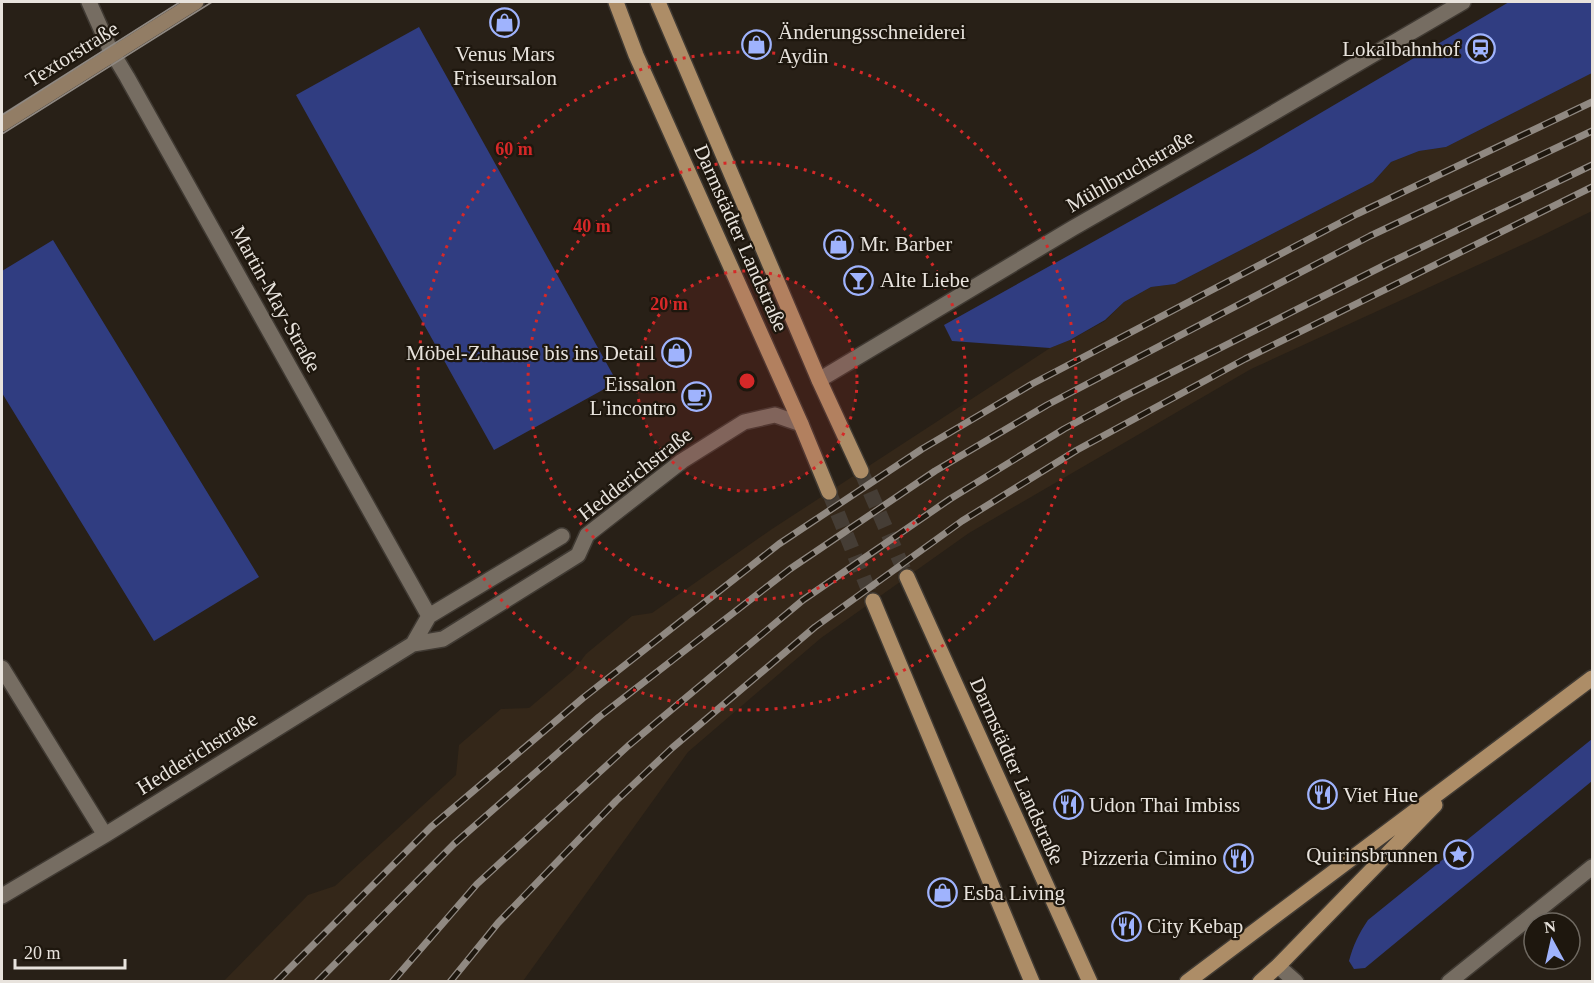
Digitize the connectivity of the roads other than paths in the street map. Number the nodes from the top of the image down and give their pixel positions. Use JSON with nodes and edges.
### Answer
{"nodes":[{"id":1,"x":89,"y":2,"type":"edge"},
{"id":2,"x":196,"y":2,"type":"edge"},
{"id":3,"x":616,"y":2,"type":"edge"},
{"id":4,"x":658,"y":2,"type":"edge"},
{"id":5,"x":1463,"y":2,"type":"edge"},
{"id":6,"x":1440,"y":7,"type":"edge"},
{"id":7,"x":113,"y":53,"type":"junction"},
{"id":8,"x":2,"y":124,"type":"edge"},
{"id":9,"x":819,"y":380,"type":"junction"},
{"id":10,"x":801,"y":424,"type":"junction"},
{"id":11,"x":861,"y":471,"type":"tunnel mouth"},
{"id":12,"x":829,"y":492,"type":"tunnel mouth"},
{"id":13,"x":562,"y":536,"type":"dead end"},
{"id":14,"x":907,"y":577,"type":"tunnel mouth"},
{"id":15,"x":873,"y":601,"type":"tunnel mouth"},
{"id":16,"x":429,"y":616,"type":"junction"},
{"id":17,"x":413,"y":644,"type":"junction"},
{"id":18,"x":2,"y":668,"type":"edge"},
{"id":19,"x":1593,"y":678,"type":"edge"},
{"id":20,"x":1468,"y":771,"type":"junction"},
{"id":21,"x":105,"y":835,"type":"junction"},
{"id":22,"x":1593,"y":867,"type":"edge"},
{"id":23,"x":2,"y":896,"type":"edge"},
{"id":24,"x":1278,"y":966,"type":"junction"},
{"id":25,"x":1032,"y":981,"type":"edge"},
{"id":26,"x":1090,"y":981,"type":"edge"},
{"id":27,"x":1187,"y":981,"type":"edge"},
{"id":28,"x":1260,"y":981,"type":"edge"},
{"id":29,"x":1296,"y":981,"type":"edge"},
{"id":30,"x":1449,"y":981,"type":"edge"}],
"edges":[{"from":1,"to":7,"type":"street","name":"Martin-May-Straße"},
{"from":2,"to":7,"type":"street","name":"Textorstraße"},
{"from":3,"to":10,"type":"main road","name":"Darmstädter Landstraße"},
{"from":4,"to":9,"type":"main road","name":"Darmstädter Landstraße"},
{"from":5,"to":6,"type":"street","name":"Mühlbruchstraße"},
{"from":6,"to":9,"type":"street","name":"Mühlbruchstraße"},
{"from":7,"to":8,"type":"street","name":"Textorstraße"},
{"from":7,"to":16,"type":"street","name":"Martin-May-Straße"},
{"from":9,"to":11,"type":"main road","name":"Darmstädter Landstraße"},
{"from":10,"to":12,"type":"main road","name":"Darmstädter Landstraße"},
{"from":10,"to":17,"type":"street","name":"Hedderichstraße"},
{"from":13,"to":16,"type":"street","name":"Hedderichstraße"},
{"from":14,"to":26,"type":"main road","name":"Darmstädter Landstraße"},
{"from":15,"to":25,"type":"main road"},
{"from":16,"to":17,"type":"street","name":"Hedderichstraße"},
{"from":17,"to":21,"type":"street","name":"Hedderichstraße"},
{"from":18,"to":21,"type":"street"},
{"from":19,"to":20,"type":"main road"},
{"from":20,"to":24,"type":"main road"},
{"from":20,"to":27,"type":"main road"},
{"from":21,"to":23,"type":"street","name":"Hedderichstraße"},
{"from":22,"to":30,"type":"street"},
{"from":24,"to":28,"type":"main road"},
{"from":24,"to":29,"type":"street"}]}
